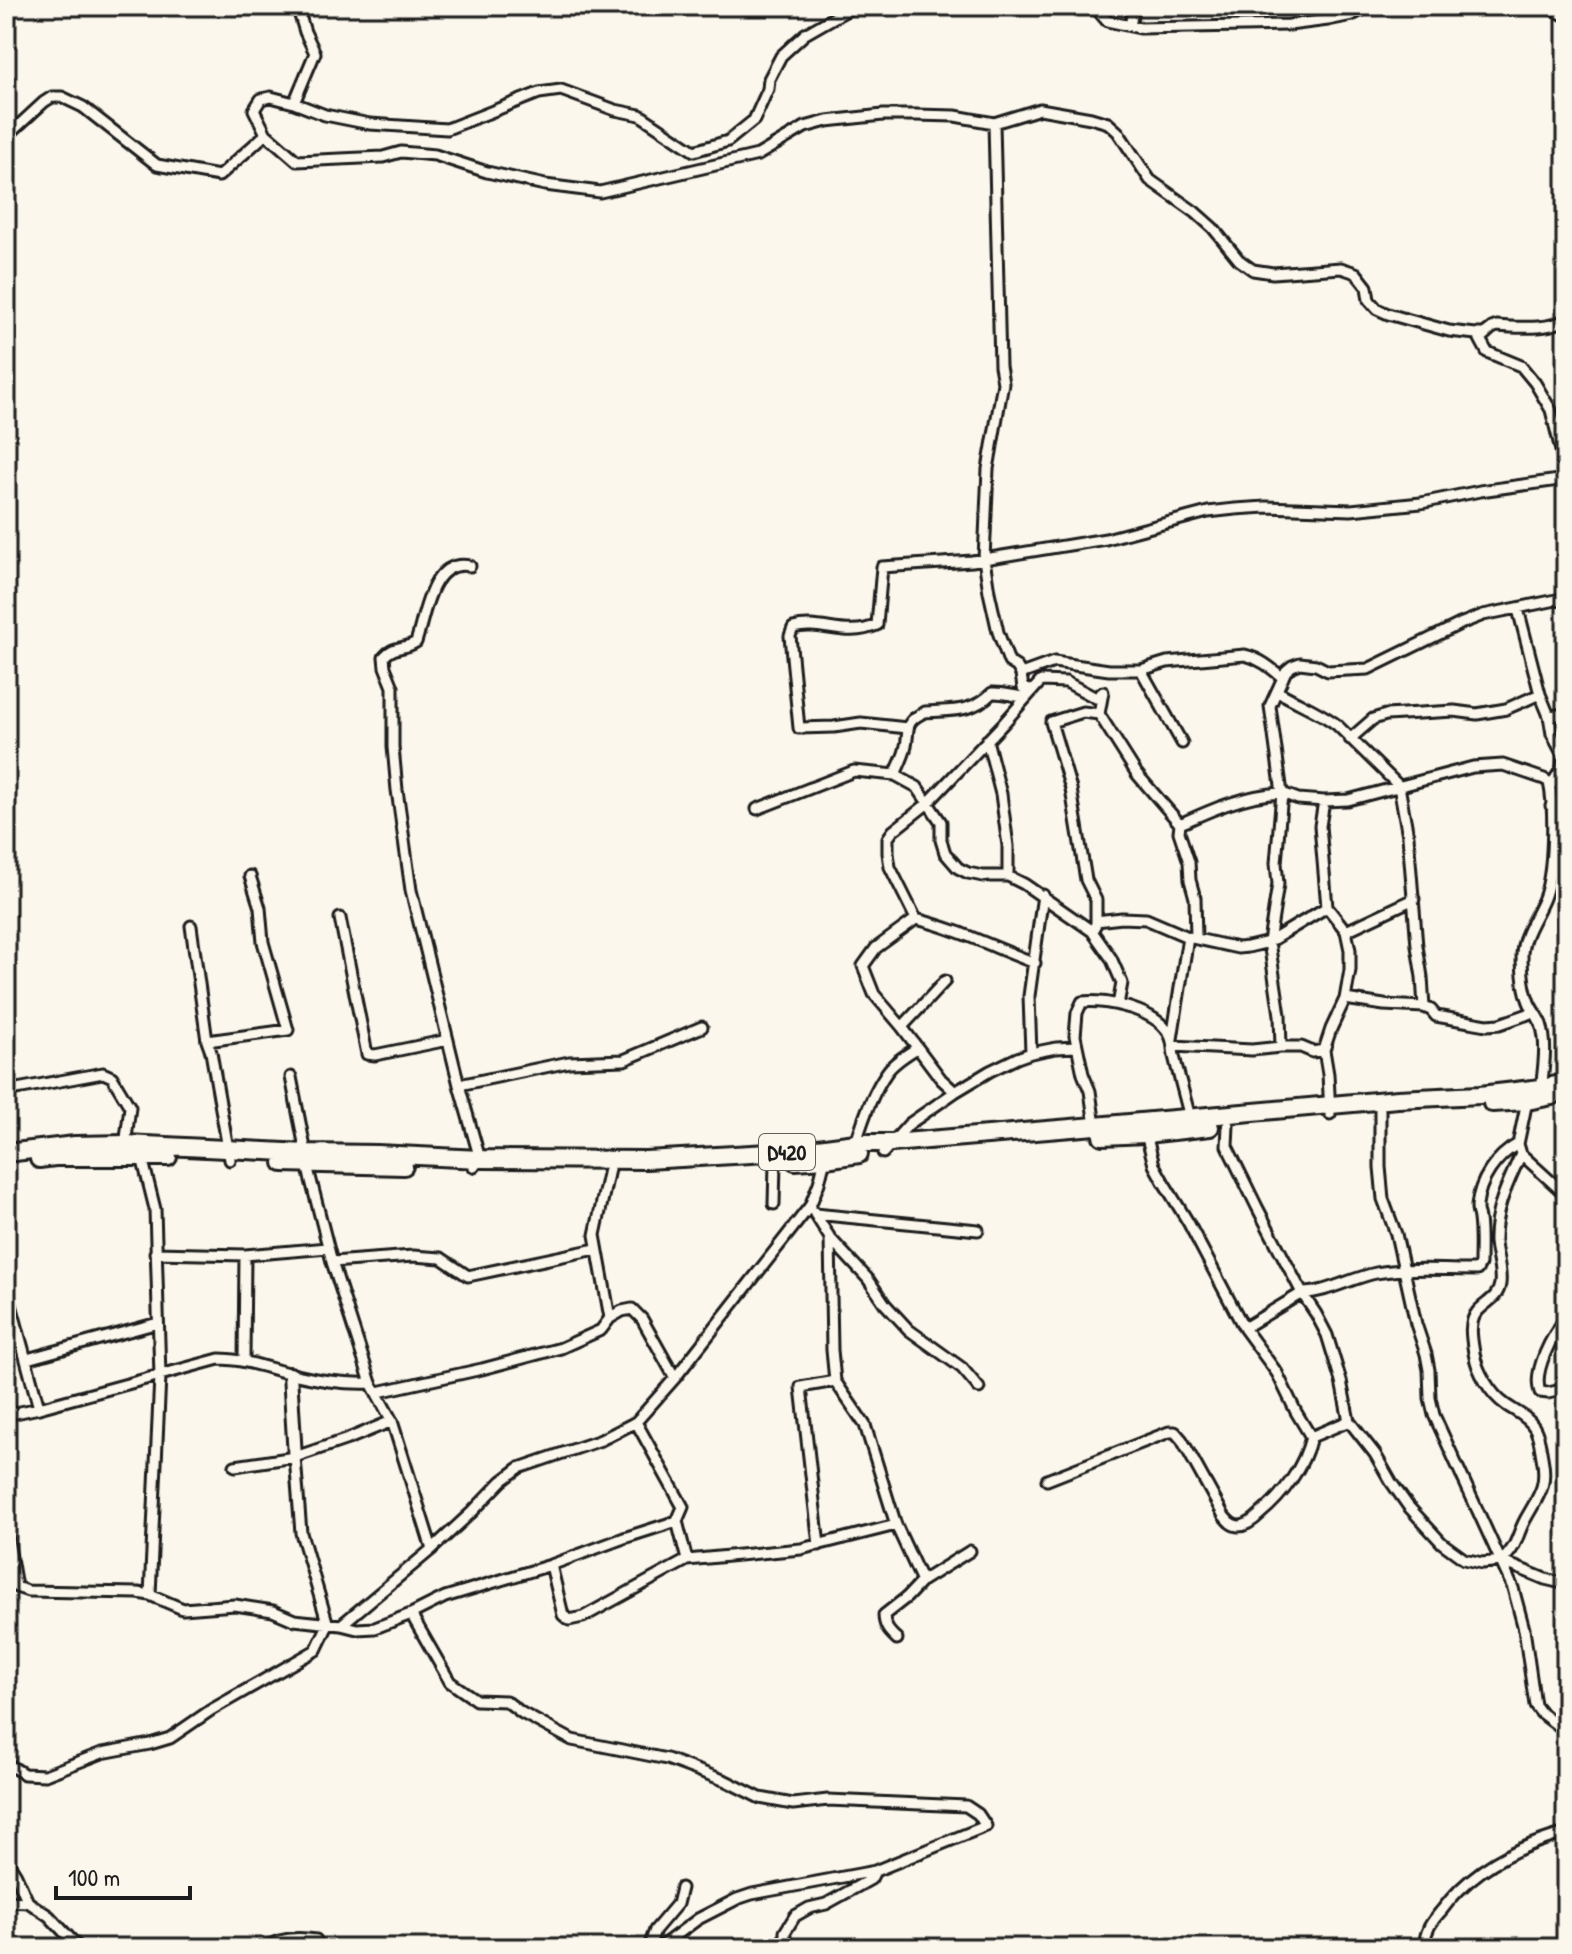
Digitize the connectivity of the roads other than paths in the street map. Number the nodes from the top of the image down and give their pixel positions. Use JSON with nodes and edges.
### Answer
{"nodes":[{"id":1,"x":297,"y":6,"type":"edge"},
{"id":2,"x":854,"y":6,"type":"edge"},
{"id":3,"x":1094,"y":6,"type":"edge"},
{"id":4,"x":1134,"y":6,"type":"edge"},
{"id":5,"x":1369,"y":6,"type":"edge"},
{"id":6,"x":1550,"y":7,"type":"edge"},
{"id":7,"x":1566,"y":16,"type":"edge"},
{"id":8,"x":1130,"y":26,"type":"junction"},
{"id":9,"x":294,"y":103,"type":"junction"},
{"id":10,"x":994,"y":123,"type":"junction"},
{"id":11,"x":266,"y":134,"type":"junction"},
{"id":12,"x":6,"y":137,"type":"edge"},
{"id":13,"x":1566,"y":318,"type":"edge"},
{"id":14,"x":1492,"y":328,"type":"junction"},
{"id":15,"x":1566,"y":471,"type":"edge"},
{"id":16,"x":1566,"y":479,"type":"edge"},
{"id":17,"x":984,"y":559,"type":"junction"},
{"id":18,"x":470,"y":566,"type":"dead end"},
{"id":19,"x":1566,"y":598,"type":"edge"},
{"id":20,"x":1518,"y":609,"type":"junction"},
{"id":21,"x":1141,"y":670,"type":"junction"},
{"id":22,"x":1021,"y":674,"type":"junction"},
{"id":23,"x":1283,"y":678,"type":"junction"},
{"id":24,"x":1277,"y":691,"type":"junction"},
{"id":25,"x":1029,"y":694,"type":"junction"},
{"id":26,"x":1540,"y":694,"type":"junction"},
{"id":27,"x":1099,"y":714,"type":"junction"},
{"id":28,"x":1566,"y":714,"type":"edge"},
{"id":29,"x":1549,"y":716,"type":"junction"},
{"id":30,"x":907,"y":728,"type":"junction"},
{"id":31,"x":1350,"y":739,"type":"junction"},
{"id":32,"x":987,"y":740,"type":"junction"},
{"id":33,"x":1182,"y":743,"type":"dead end"},
{"id":34,"x":895,"y":775,"type":"junction"},
{"id":35,"x":1399,"y":786,"type":"junction"},
{"id":36,"x":1550,"y":787,"type":"junction"},
{"id":37,"x":1282,"y":793,"type":"junction"},
{"id":38,"x":1324,"y":801,"type":"junction"},
{"id":39,"x":927,"y":804,"type":"junction"},
{"id":40,"x":1551,"y":806,"type":"junction"},
{"id":41,"x":1566,"y":808,"type":"edge"},
{"id":42,"x":757,"y":809,"type":"dead end"},
{"id":43,"x":1180,"y":824,"type":"junction"},
{"id":44,"x":250,"y":876,"type":"dead end"},
{"id":45,"x":1008,"y":876,"type":"junction"},
{"id":46,"x":1043,"y":895,"type":"junction"},
{"id":47,"x":1414,"y":899,"type":"junction"},
{"id":48,"x":1327,"y":907,"type":"junction"},
{"id":49,"x":340,"y":918,"type":"dead end"},
{"id":50,"x":916,"y":919,"type":"junction"},
{"id":51,"x":1096,"y":921,"type":"junction"},
{"id":52,"x":191,"y":926,"type":"dead end"},
{"id":53,"x":1092,"y":931,"type":"junction"},
{"id":54,"x":1346,"y":931,"type":"junction"},
{"id":55,"x":1192,"y":938,"type":"junction"},
{"id":56,"x":1269,"y":942,"type":"junction"},
{"id":57,"x":1035,"y":963,"type":"junction"},
{"id":58,"x":945,"y":981,"type":"dead end"},
{"id":59,"x":1345,"y":999,"type":"junction"},
{"id":60,"x":1118,"y":1005,"type":"junction"},
{"id":61,"x":1424,"y":1007,"type":"junction"},
{"id":62,"x":1534,"y":1012,"type":"junction"},
{"id":63,"x":702,"y":1027,"type":"dead end"},
{"id":64,"x":902,"y":1027,"type":"junction"},
{"id":65,"x":448,"y":1040,"type":"junction"},
{"id":66,"x":207,"y":1041,"type":"junction"},
{"id":67,"x":1172,"y":1043,"type":"junction"},
{"id":68,"x":1076,"y":1047,"type":"junction"},
{"id":69,"x":1281,"y":1047,"type":"junction"},
{"id":70,"x":917,"y":1048,"type":"junction"},
{"id":71,"x":1324,"y":1050,"type":"junction"},
{"id":72,"x":1031,"y":1053,"type":"junction"},
{"id":73,"x":291,"y":1077,"type":"dead end"},
{"id":74,"x":1566,"y":1083,"type":"edge"},
{"id":75,"x":459,"y":1085,"type":"junction"},
{"id":76,"x":6,"y":1091,"type":"edge"},
{"id":77,"x":955,"y":1092,"type":"junction"},
{"id":78,"x":1566,"y":1094,"type":"edge"},
{"id":79,"x":1536,"y":1096,"type":"junction"},
{"id":80,"x":1330,"y":1109,"type":"junction"},
{"id":81,"x":1380,"y":1110,"type":"junction"},
{"id":82,"x":1190,"y":1118,"type":"junction"},
{"id":83,"x":1228,"y":1125,"type":"junction"},
{"id":84,"x":1095,"y":1126,"type":"junction"},
{"id":85,"x":1146,"y":1134,"type":"junction"},
{"id":86,"x":887,"y":1148,"type":"junction"},
{"id":87,"x":855,"y":1149,"type":"junction"},
{"id":88,"x":1520,"y":1149,"type":"junction"},
{"id":89,"x":124,"y":1150,"type":"junction"},
{"id":90,"x":6,"y":1153,"type":"edge"},
{"id":91,"x":229,"y":1154,"type":"junction"},
{"id":92,"x":142,"y":1157,"type":"junction"},
{"id":93,"x":306,"y":1159,"type":"junction"},
{"id":94,"x":825,"y":1159,"type":"junction"},
{"id":95,"x":6,"y":1163,"type":"edge"},
{"id":96,"x":477,"y":1163,"type":"junction"},
{"id":97,"x":775,"y":1163,"type":"junction"},
{"id":98,"x":609,"y":1169,"type":"junction"},
{"id":99,"x":1566,"y":1195,"type":"edge"},
{"id":100,"x":774,"y":1204,"type":"dead end"},
{"id":101,"x":812,"y":1210,"type":"junction"},
{"id":102,"x":978,"y":1230,"type":"dead end"},
{"id":103,"x":830,"y":1238,"type":"junction"},
{"id":104,"x":328,"y":1248,"type":"junction"},
{"id":105,"x":596,"y":1249,"type":"junction"},
{"id":106,"x":155,"y":1253,"type":"junction"},
{"id":107,"x":245,"y":1255,"type":"junction"},
{"id":108,"x":332,"y":1262,"type":"junction"},
{"id":109,"x":1405,"y":1269,"type":"junction"},
{"id":110,"x":6,"y":1286,"type":"edge"},
{"id":111,"x":1302,"y":1293,"type":"junction"},
{"id":112,"x":610,"y":1318,"type":"junction"},
{"id":113,"x":1566,"y":1318,"type":"edge"},
{"id":114,"x":158,"y":1323,"type":"junction"},
{"id":115,"x":1244,"y":1328,"type":"junction"},
{"id":116,"x":27,"y":1359,"type":"junction"},
{"id":117,"x":244,"y":1361,"type":"junction"},
{"id":118,"x":290,"y":1374,"type":"junction"},
{"id":119,"x":160,"y":1376,"type":"junction"},
{"id":120,"x":675,"y":1378,"type":"junction"},
{"id":121,"x":835,"y":1381,"type":"junction"},
{"id":122,"x":371,"y":1383,"type":"junction"},
{"id":123,"x":979,"y":1388,"type":"dead end"},
{"id":124,"x":1566,"y":1389,"type":"edge"},
{"id":125,"x":378,"y":1392,"type":"junction"},
{"id":126,"x":39,"y":1408,"type":"junction"},
{"id":127,"x":6,"y":1415,"type":"edge"},
{"id":128,"x":392,"y":1421,"type":"junction"},
{"id":129,"x":1349,"y":1421,"type":"junction"},
{"id":130,"x":636,"y":1422,"type":"junction"},
{"id":131,"x":1311,"y":1437,"type":"junction"},
{"id":132,"x":295,"y":1457,"type":"junction"},
{"id":133,"x":235,"y":1466,"type":"dead end"},
{"id":134,"x":1047,"y":1480,"type":"dead end"},
{"id":135,"x":677,"y":1521,"type":"junction"},
{"id":136,"x":896,"y":1525,"type":"junction"},
{"id":137,"x":6,"y":1528,"type":"edge"},
{"id":138,"x":819,"y":1545,"type":"junction"},
{"id":139,"x":432,"y":1549,"type":"junction"},
{"id":140,"x":970,"y":1551,"type":"dead end"},
{"id":141,"x":687,"y":1560,"type":"junction"},
{"id":142,"x":1501,"y":1561,"type":"junction"},
{"id":143,"x":551,"y":1565,"type":"junction"},
{"id":144,"x":922,"y":1581,"type":"junction"},
{"id":145,"x":1566,"y":1584,"type":"edge"},
{"id":146,"x":150,"y":1595,"type":"junction"},
{"id":147,"x":411,"y":1614,"type":"junction"},
{"id":148,"x":328,"y":1625,"type":"junction"},
{"id":149,"x":341,"y":1625,"type":"junction"},
{"id":150,"x":897,"y":1639,"type":"dead end"},
{"id":151,"x":1566,"y":1732,"type":"edge"},
{"id":152,"x":6,"y":1760,"type":"edge"},
{"id":153,"x":1566,"y":1833,"type":"edge"},
{"id":154,"x":6,"y":1859,"type":"edge"},
{"id":155,"x":875,"y":1871,"type":"junction"},
{"id":156,"x":681,"y":1888,"type":"dead end"},
{"id":157,"x":6,"y":1901,"type":"edge"},
{"id":158,"x":28,"y":1902,"type":"junction"},
{"id":159,"x":6,"y":1911,"type":"edge"},
{"id":160,"x":316,"y":1940,"type":"dead end"},
{"id":161,"x":79,"y":1948,"type":"edge"},
{"id":162,"x":265,"y":1948,"type":"edge"},
{"id":163,"x":794,"y":1948,"type":"edge"},
{"id":164,"x":1424,"y":1948,"type":"edge"}],
"edges":[{"from":1,"to":9,"type":"street"},
{"from":2,"to":9,"type":"street"},
{"from":3,"to":8,"type":"street"},
{"from":4,"to":8,"type":"street"},
{"from":5,"to":8,"type":"street"},
{"from":6,"to":7,"type":"street"},
{"from":9,"to":11,"type":"street"},
{"from":10,"to":11,"type":"street"},
{"from":10,"to":14,"type":"street"},
{"from":10,"to":17,"type":"street"},
{"from":11,"to":12,"type":"street"},
{"from":13,"to":14,"type":"street"},
{"from":14,"to":15,"type":"street"},
{"from":16,"to":17,"type":"street"},
{"from":17,"to":22,"type":"street"},
{"from":17,"to":30,"type":"street"},
{"from":18,"to":65,"type":"street"},
{"from":19,"to":20,"type":"street"},
{"from":20,"to":23,"type":"street"},
{"from":20,"to":26,"type":"street"},
{"from":21,"to":22,"type":"street"},
{"from":21,"to":23,"type":"street"},
{"from":21,"to":33,"type":"street"},
{"from":22,"to":25,"type":"street"},
{"from":23,"to":24,"type":"street"},
{"from":24,"to":31,"type":"street"},
{"from":24,"to":37,"type":"street"},
{"from":25,"to":27,"type":"street"},
{"from":25,"to":30,"type":"street"},
{"from":25,"to":32,"type":"street"},
{"from":26,"to":29,"type":"street"},
{"from":26,"to":31,"type":"street"},
{"from":27,"to":43,"type":"street"},
{"from":27,"to":51,"type":"street"},
{"from":28,"to":29,"type":"street"},
{"from":29,"to":36,"type":"street"},
{"from":30,"to":34,"type":"street"},
{"from":31,"to":35,"type":"street"},
{"from":32,"to":39,"type":"street"},
{"from":32,"to":45,"type":"street"},
{"from":34,"to":39,"type":"street"},
{"from":34,"to":42,"type":"street"},
{"from":35,"to":36,"type":"street"},
{"from":35,"to":38,"type":"street"},
{"from":35,"to":47,"type":"street"},
{"from":36,"to":40,"type":"street"},
{"from":37,"to":38,"type":"street"},
{"from":37,"to":43,"type":"street"},
{"from":37,"to":56,"type":"street"},
{"from":38,"to":48,"type":"street"},
{"from":39,"to":45,"type":"street"},
{"from":39,"to":50,"type":"street"},
{"from":40,"to":41,"type":"street"},
{"from":40,"to":62,"type":"street"},
{"from":43,"to":55,"type":"street"},
{"from":44,"to":66,"type":"street"},
{"from":45,"to":46,"type":"street"},
{"from":46,"to":53,"type":"street"},
{"from":46,"to":57,"type":"street"},
{"from":47,"to":54,"type":"street"},
{"from":47,"to":61,"type":"street"},
{"from":48,"to":54,"type":"street"},
{"from":48,"to":56,"type":"street"},
{"from":49,"to":65,"type":"street"},
{"from":50,"to":57,"type":"street"},
{"from":50,"to":64,"type":"street"},
{"from":51,"to":53,"type":"street"},
{"from":51,"to":55,"type":"street"},
{"from":52,"to":66,"type":"street"},
{"from":53,"to":60,"type":"street"},
{"from":54,"to":59,"type":"street"},
{"from":55,"to":56,"type":"street"},
{"from":55,"to":67,"type":"street"},
{"from":56,"to":69,"type":"street"},
{"from":57,"to":72,"type":"street"},
{"from":58,"to":64,"type":"street"},
{"from":59,"to":61,"type":"street"},
{"from":59,"to":71,"type":"street"},
{"from":60,"to":67,"type":"street"},
{"from":60,"to":68,"type":"street"},
{"from":61,"to":62,"type":"street"},
{"from":62,"to":79,"type":"street"},
{"from":63,"to":75,"type":"street"},
{"from":64,"to":70,"type":"street"},
{"from":65,"to":75,"type":"street"},
{"from":66,"to":91,"type":"street"},
{"from":67,"to":69,"type":"street"},
{"from":67,"to":82,"type":"street"},
{"from":68,"to":72,"type":"street"},
{"from":68,"to":84,"type":"street"},
{"from":69,"to":71,"type":"street"},
{"from":70,"to":77,"type":"street"},
{"from":70,"to":87,"type":"street"},
{"from":71,"to":80,"type":"street"},
{"from":72,"to":77,"type":"street"},
{"from":73,"to":93,"type":"street"},
{"from":74,"to":79,"type":"highway","number":"D420"},
{"from":75,"to":96,"type":"street"},
{"from":76,"to":89,"type":"street"},
{"from":77,"to":86,"type":"street"},
{"from":78,"to":79,"type":"highway","number":"D420"},
{"from":79,"to":80,"type":"highway","number":"D420"},
{"from":79,"to":81,"type":"highway","number":"D420"},
{"from":79,"to":88,"type":"street"},
{"from":80,"to":81,"type":"highway","number":"D420"},
{"from":80,"to":82,"type":"highway","number":"D420"},
{"from":80,"to":83,"type":"highway","number":"D420"},
{"from":81,"to":109,"type":"street"},
{"from":82,"to":84,"type":"highway","number":"D420"},
{"from":83,"to":85,"type":"highway","number":"D420"},
{"from":83,"to":111,"type":"street"},
{"from":84,"to":86,"type":"highway","number":"D420"},
{"from":85,"to":86,"type":"highway","number":"D420"},
{"from":85,"to":115,"type":"street"},
{"from":86,"to":87,"type":"highway","number":"D420"},
{"from":87,"to":94,"type":"highway","number":"D420"},
{"from":87,"to":96,"type":"highway","number":"D420"},
{"from":88,"to":99,"type":"street"},
{"from":88,"to":109,"type":"street"},
{"from":88,"to":142,"type":"street"},
{"from":89,"to":90,"type":"highway","number":"D420"},
{"from":89,"to":91,"type":"highway","number":"D420"},
{"from":89,"to":92,"type":"highway","number":"D420"},
{"from":89,"to":95,"type":"highway","number":"D420"},
{"from":91,"to":92,"type":"highway","number":"D420"},
{"from":91,"to":93,"type":"highway","number":"D420"},
{"from":92,"to":106,"type":"street"},
{"from":93,"to":96,"type":"highway","number":"D420"},
{"from":93,"to":104,"type":"street"},
{"from":94,"to":97,"type":"highway","number":"D420"},
{"from":94,"to":101,"type":"street"},
{"from":96,"to":98,"type":"highway","number":"D420"},
{"from":97,"to":98,"type":"highway","number":"D420"},
{"from":97,"to":100,"type":"street"},
{"from":98,"to":105,"type":"street"},
{"from":101,"to":102,"type":"street"},
{"from":101,"to":103,"type":"street"},
{"from":101,"to":120,"type":"street"},
{"from":103,"to":121,"type":"street"},
{"from":103,"to":123,"type":"street"},
{"from":104,"to":107,"type":"street"},
{"from":104,"to":108,"type":"street"},
{"from":105,"to":108,"type":"street"},
{"from":105,"to":112,"type":"street"},
{"from":106,"to":107,"type":"street"},
{"from":106,"to":114,"type":"street"},
{"from":107,"to":117,"type":"street"},
{"from":108,"to":122,"type":"street"},
{"from":109,"to":111,"type":"street"},
{"from":109,"to":142,"type":"street"},
{"from":110,"to":116,"type":"street"},
{"from":111,"to":115,"type":"street"},
{"from":111,"to":129,"type":"street"},
{"from":112,"to":120,"type":"street"},
{"from":112,"to":125,"type":"street"},
{"from":113,"to":124,"type":"street"},
{"from":114,"to":116,"type":"street"},
{"from":114,"to":119,"type":"street"},
{"from":115,"to":131,"type":"street"},
{"from":116,"to":126,"type":"street"},
{"from":117,"to":118,"type":"street"},
{"from":117,"to":119,"type":"street"},
{"from":118,"to":122,"type":"street"},
{"from":118,"to":132,"type":"street"},
{"from":119,"to":126,"type":"street"},
{"from":119,"to":146,"type":"street"},
{"from":120,"to":130,"type":"street"},
{"from":121,"to":136,"type":"street"},
{"from":121,"to":138,"type":"street"},
{"from":122,"to":125,"type":"street"},
{"from":125,"to":128,"type":"street"},
{"from":126,"to":127,"type":"street"},
{"from":128,"to":132,"type":"street"},
{"from":128,"to":139,"type":"street"},
{"from":129,"to":131,"type":"street"},
{"from":129,"to":142,"type":"street"},
{"from":130,"to":135,"type":"street"},
{"from":130,"to":139,"type":"street"},
{"from":131,"to":134,"type":"street"},
{"from":132,"to":133,"type":"street"},
{"from":132,"to":148,"type":"street"},
{"from":135,"to":141,"type":"street"},
{"from":135,"to":143,"type":"street"},
{"from":136,"to":138,"type":"street"},
{"from":136,"to":144,"type":"street"},
{"from":137,"to":146,"type":"street"},
{"from":138,"to":141,"type":"street"},
{"from":139,"to":149,"type":"street"},
{"from":140,"to":144,"type":"street"},
{"from":141,"to":143,"type":"street"},
{"from":142,"to":145,"type":"street"},
{"from":142,"to":151,"type":"street"},
{"from":143,"to":147,"type":"street"},
{"from":144,"to":150,"type":"street"},
{"from":146,"to":148,"type":"street"},
{"from":147,"to":149,"type":"street"},
{"from":147,"to":155,"type":"street"},
{"from":148,"to":149,"type":"street"},
{"from":148,"to":152,"type":"street"},
{"from":153,"to":164,"type":"street"},
{"from":154,"to":158,"type":"street"},
{"from":155,"to":156,"type":"street"},
{"from":155,"to":163,"type":"street"},
{"from":157,"to":158,"type":"street"},
{"from":158,"to":159,"type":"street"},
{"from":158,"to":161,"type":"street"},
{"from":160,"to":162,"type":"street"}]}
